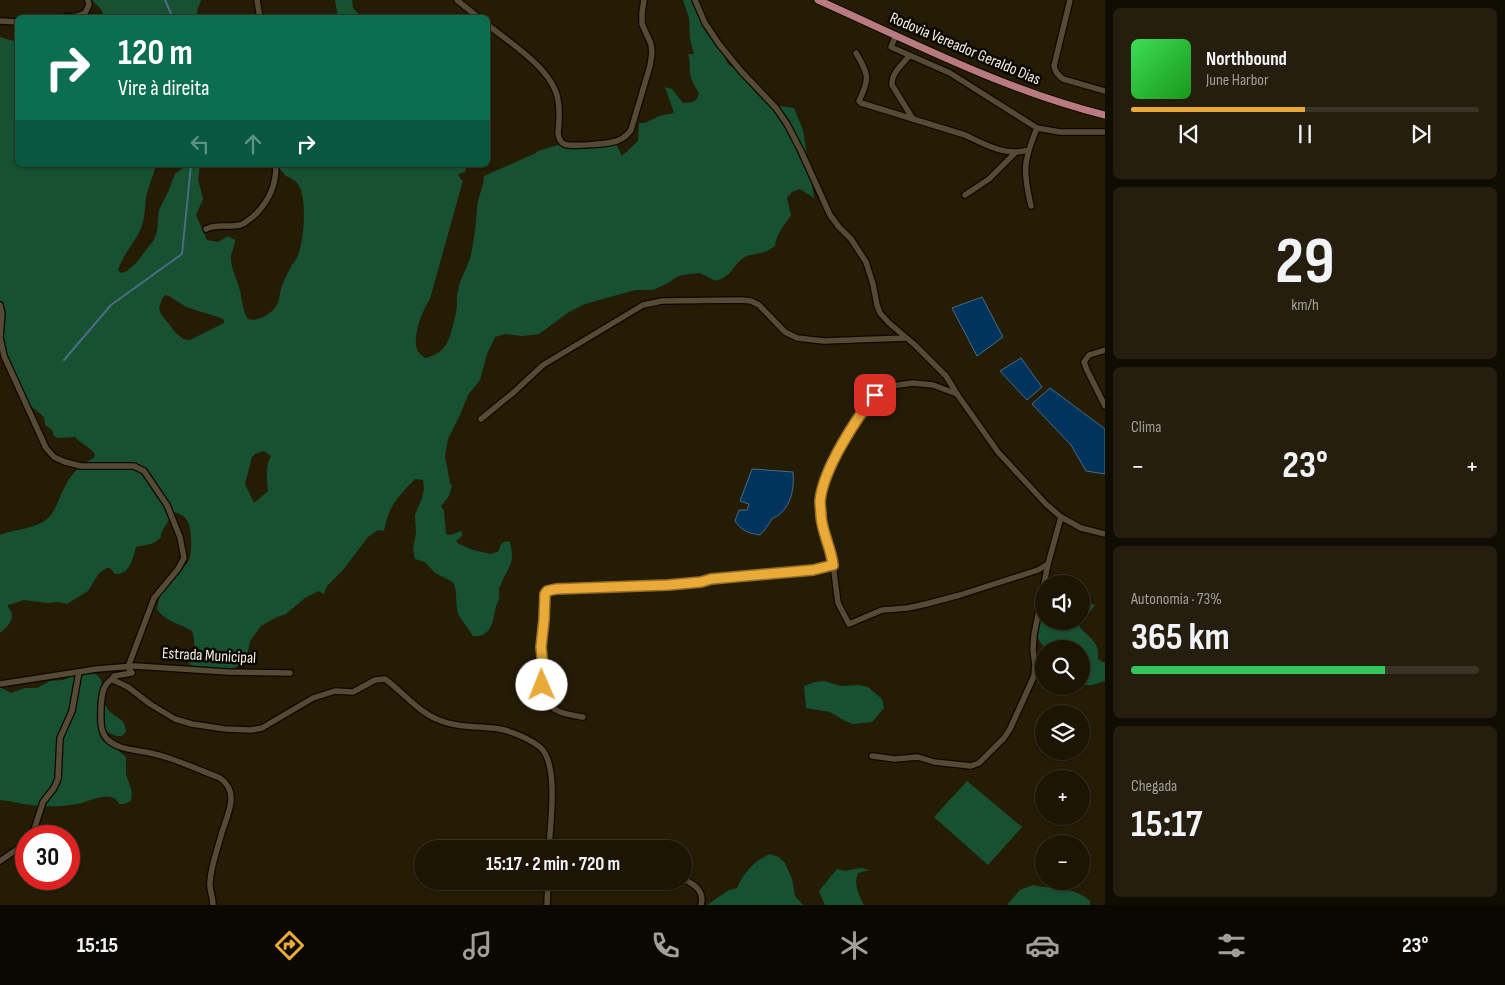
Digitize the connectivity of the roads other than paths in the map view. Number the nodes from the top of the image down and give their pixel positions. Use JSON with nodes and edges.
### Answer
{"nodes":[{"id":1,"x":88,"y":0,"type":"edge"},
{"id":2,"x":258,"y":0,"type":"edge"},
{"id":3,"x":457,"y":0,"type":"edge"},
{"id":4,"x":644,"y":0,"type":"edge"},
{"id":5,"x":695,"y":0,"type":"edge"},
{"id":6,"x":1070,"y":0,"type":"edge"},
{"id":7,"x":824,"y":1,"type":"edge"},
{"id":8,"x":80,"y":15,"type":"edge"},
{"id":9,"x":260,"y":15,"type":"edge"},
{"id":10,"x":475,"y":15,"type":"edge"},
{"id":11,"x":0,"y":21,"type":"edge"},
{"id":12,"x":15,"y":22,"type":"edge"},
{"id":13,"x":490,"y":27,"type":"edge"},
{"id":14,"x":896,"y":35,"type":"junction"},
{"id":15,"x":856,"y":53,"type":"dead end"},
{"id":16,"x":909,"y":56,"type":"junction"},
{"id":17,"x":1105,"y":91,"type":"edge"},
{"id":18,"x":1105,"y":115,"type":"edge"},
{"id":19,"x":913,"y":119,"type":"junction"},
{"id":20,"x":1037,"y":128,"type":"junction"},
{"id":21,"x":1105,"y":132,"type":"edge"},
{"id":22,"x":1028,"y":150,"type":"junction"},
{"id":23,"x":1016,"y":153,"type":"junction"},
{"id":24,"x":276,"y":167,"type":"edge"},
{"id":25,"x":965,"y":195,"type":"dead end"},
{"id":26,"x":1032,"y":206,"type":"dead end"},
{"id":27,"x":206,"y":229,"type":"dead end"},
{"id":28,"x":0,"y":305,"type":"edge"},
{"id":29,"x":906,"y":338,"type":"junction"},
{"id":30,"x":1105,"y":350,"type":"edge"},
{"id":31,"x":957,"y":394,"type":"junction"},
{"id":32,"x":1105,"y":406,"type":"edge"},
{"id":33,"x":481,"y":419,"type":"dead end"},
{"id":34,"x":1061,"y":517,"type":"junction"},
{"id":35,"x":1105,"y":534,"type":"edge"},
{"id":36,"x":1048,"y":564,"type":"junction"},
{"id":37,"x":833,"y":565,"type":"junction"},
{"id":38,"x":1046,"y":575,"type":"edge"},
{"id":39,"x":1035,"y":630,"type":"edge"},
{"id":40,"x":128,"y":667,"type":"junction"},
{"id":41,"x":79,"y":672,"type":"junction"},
{"id":42,"x":290,"y":673,"type":"dead end"},
{"id":43,"x":112,"y":679,"type":"junction"},
{"id":44,"x":0,"y":684,"type":"edge"},
{"id":45,"x":583,"y":717,"type":"dead end"},
{"id":46,"x":872,"y":756,"type":"dead end"},
{"id":47,"x":36,"y":825,"type":"edge"},
{"id":48,"x":549,"y":840,"type":"edge"},
{"id":49,"x":15,"y":851,"type":"edge"},
{"id":50,"x":0,"y":861,"type":"edge"},
{"id":51,"x":692,"y":883,"type":"edge"},
{"id":52,"x":548,"y":890,"type":"edge"},
{"id":53,"x":213,"y":905,"type":"edge"},
{"id":54,"x":547,"y":905,"type":"edge"},
{"id":55,"x":701,"y":905,"type":"edge"}],
"edges":[{"from":1,"to":8,"type":"street"},
{"from":2,"to":9,"type":"street"},
{"from":3,"to":10,"type":"street"},
{"from":4,"to":13,"type":"street"},
{"from":5,"to":29,"type":"street"},
{"from":6,"to":17,"type":"street"},
{"from":7,"to":14,"type":"main road","name":"Rodovia Vereador Geraldo Dias"},
{"from":11,"to":12,"type":"street"},
{"from":14,"to":16,"type":"street"},
{"from":14,"to":18,"type":"main road","name":"Rodovia Vereador Geraldo Dias"},
{"from":15,"to":19,"type":"street"},
{"from":16,"to":19,"type":"street"},
{"from":16,"to":20,"type":"street"},
{"from":19,"to":23,"type":"street"},
{"from":20,"to":21,"type":"street"},
{"from":20,"to":22,"type":"street"},
{"from":22,"to":23,"type":"street"},
{"from":22,"to":26,"type":"street"},
{"from":23,"to":25,"type":"street"},
{"from":24,"to":27,"type":"street"},
{"from":28,"to":40,"type":"street","name":"Estrada Municipal"},
{"from":29,"to":31,"type":"street"},
{"from":29,"to":33,"type":"street"},
{"from":30,"to":32,"type":"street"},
{"from":31,"to":34,"type":"street"},
{"from":31,"to":37,"type":"street"},
{"from":34,"to":35,"type":"street"},
{"from":34,"to":36,"type":"street"},
{"from":36,"to":37,"type":"street"},
{"from":36,"to":38,"type":"street"},
{"from":37,"to":45,"type":"street"},
{"from":39,"to":46,"type":"street"},
{"from":40,"to":41,"type":"street","name":"Estrada Municipal"},
{"from":40,"to":42,"type":"street","name":"Estrada Municipal"},
{"from":40,"to":43,"type":"street"},
{"from":41,"to":44,"type":"street","name":"Estrada Municipal"},
{"from":41,"to":47,"type":"street"},
{"from":43,"to":48,"type":"street"},
{"from":43,"to":53,"type":"street"},
{"from":49,"to":50,"type":"street"},
{"from":51,"to":55,"type":"street"},
{"from":52,"to":54,"type":"street"}]}
